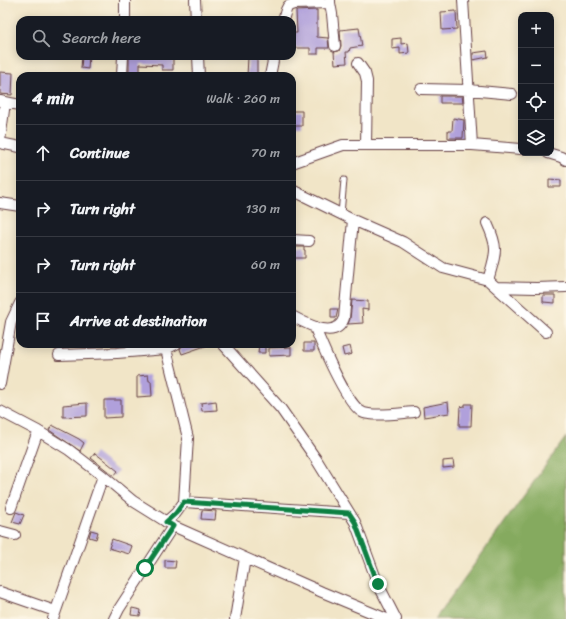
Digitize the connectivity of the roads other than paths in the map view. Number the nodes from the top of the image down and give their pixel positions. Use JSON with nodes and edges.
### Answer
{"nodes":[{"id":1,"x":126,"y":0,"type":"edge"},
{"id":2,"x":195,"y":0,"type":"edge"},
{"id":3,"x":464,"y":0,"type":"edge"},
{"id":4,"x":330,"y":1,"type":"edge"},
{"id":5,"x":124,"y":16,"type":"edge"},
{"id":6,"x":196,"y":16,"type":"edge"},
{"id":7,"x":284,"y":16,"type":"edge"},
{"id":8,"x":335,"y":46,"type":"dead end"},
{"id":9,"x":123,"y":60,"type":"edge"},
{"id":10,"x":198,"y":60,"type":"edge"},
{"id":11,"x":273,"y":60,"type":"edge"},
{"id":12,"x":358,"y":63,"type":"dead end"},
{"id":13,"x":122,"y":72,"type":"edge"},
{"id":14,"x":199,"y":72,"type":"edge"},
{"id":15,"x":271,"y":72,"type":"edge"},
{"id":16,"x":421,"y":89,"type":"dead end"},
{"id":17,"x":469,"y":90,"type":"junction"},
{"id":18,"x":512,"y":94,"type":"dead end"},
{"id":19,"x":3,"y":101,"type":"edge"},
{"id":20,"x":16,"y":104,"type":"edge"},
{"id":21,"x":0,"y":142,"type":"edge"},
{"id":22,"x":366,"y":145,"type":"junction"},
{"id":23,"x":472,"y":145,"type":"junction"},
{"id":24,"x":16,"y":147,"type":"edge"},
{"id":25,"x":518,"y":149,"type":"edge"},
{"id":26,"x":554,"y":155,"type":"edge"},
{"id":27,"x":566,"y":160,"type":"edge"},
{"id":28,"x":296,"y":162,"type":"edge"},
{"id":29,"x":344,"y":180,"type":"dead end"},
{"id":30,"x":296,"y":192,"type":"edge"},
{"id":31,"x":0,"y":203,"type":"edge"},
{"id":32,"x":16,"y":205,"type":"edge"},
{"id":33,"x":341,"y":214,"type":"junction"},
{"id":34,"x":353,"y":220,"type":"junction"},
{"id":35,"x":487,"y":223,"type":"dead end"},
{"id":36,"x":296,"y":240,"type":"edge"},
{"id":37,"x":309,"y":241,"type":"dead end"},
{"id":38,"x":488,"y":280,"type":"junction"},
{"id":39,"x":566,"y":287,"type":"edge"},
{"id":40,"x":497,"y":288,"type":"junction"},
{"id":41,"x":16,"y":311,"type":"edge"},
{"id":42,"x":296,"y":318,"type":"edge"},
{"id":43,"x":315,"y":328,"type":"junction"},
{"id":44,"x":546,"y":332,"type":"dead end"},
{"id":45,"x":228,"y":348,"type":"edge"},
{"id":46,"x":166,"y":349,"type":"joint"},
{"id":47,"x":59,"y":355,"type":"dead end"},
{"id":48,"x":0,"y":384,"type":"edge"},
{"id":49,"x":0,"y":411,"type":"edge"},
{"id":50,"x":414,"y":412,"type":"dead end"},
{"id":51,"x":38,"y":430,"type":"junction"},
{"id":52,"x":103,"y":476,"type":"junction"},
{"id":53,"x":184,"y":502,"type":"junction"},
{"id":54,"x":11,"y":508,"type":"dead end"},
{"id":55,"x":349,"y":513,"type":"junction"},
{"id":56,"x":169,"y":524,"type":"junction"},
{"id":57,"x":0,"y":531,"type":"edge"},
{"id":58,"x":15,"y":535,"type":"dead end"},
{"id":59,"x":245,"y":558,"type":"junction"},
{"id":60,"x":0,"y":592,"type":"edge"},
{"id":61,"x":54,"y":615,"type":"edge"},
{"id":62,"x":114,"y":619,"type":"edge"},
{"id":63,"x":235,"y":619,"type":"edge"},
{"id":64,"x":387,"y":619,"type":"edge"},
{"id":65,"x":396,"y":619,"type":"edge"}],
"edges":[{"from":1,"to":5,"type":"street"},
{"from":2,"to":6,"type":"street"},
{"from":3,"to":17,"type":"street"},
{"from":4,"to":7,"type":"street"},
{"from":4,"to":8,"type":"street"},
{"from":9,"to":13,"type":"street"},
{"from":10,"to":14,"type":"street"},
{"from":11,"to":15,"type":"street"},
{"from":12,"to":22,"type":"street"},
{"from":16,"to":17,"type":"street"},
{"from":17,"to":18,"type":"street"},
{"from":17,"to":23,"type":"street"},
{"from":19,"to":20,"type":"street"},
{"from":19,"to":21,"type":"street"},
{"from":21,"to":24,"type":"street"},
{"from":22,"to":23,"type":"street"},
{"from":22,"to":28,"type":"street"},
{"from":23,"to":25,"type":"street"},
{"from":26,"to":27,"type":"street"},
{"from":29,"to":33,"type":"lane"},
{"from":30,"to":33,"type":"street"},
{"from":31,"to":32,"type":"street"},
{"from":33,"to":34,"type":"street"},
{"from":34,"to":38,"type":"street"},
{"from":34,"to":43,"type":"street"},
{"from":35,"to":38,"type":"street"},
{"from":36,"to":37,"type":"street"},
{"from":38,"to":40,"type":"street"},
{"from":39,"to":40,"type":"street"},
{"from":40,"to":44,"type":"street"},
{"from":41,"to":48,"type":"street"},
{"from":42,"to":43,"type":"street"},
{"from":43,"to":50,"type":"street"},
{"from":45,"to":55,"type":"street"},
{"from":46,"to":47,"type":"street"},
{"from":46,"to":53,"type":"street"},
{"from":49,"to":51,"type":"street"},
{"from":51,"to":52,"type":"street"},
{"from":51,"to":54,"type":"street"},
{"from":52,"to":56,"type":"street"},
{"from":52,"to":61,"type":"street"},
{"from":53,"to":55,"type":"street"},
{"from":53,"to":56,"type":"street"},
{"from":55,"to":65,"type":"street"},
{"from":56,"to":59,"type":"street"},
{"from":56,"to":62,"type":"street"},
{"from":57,"to":58,"type":"street"},
{"from":59,"to":63,"type":"street"},
{"from":59,"to":64,"type":"street"},
{"from":60,"to":61,"type":"street"}]}
